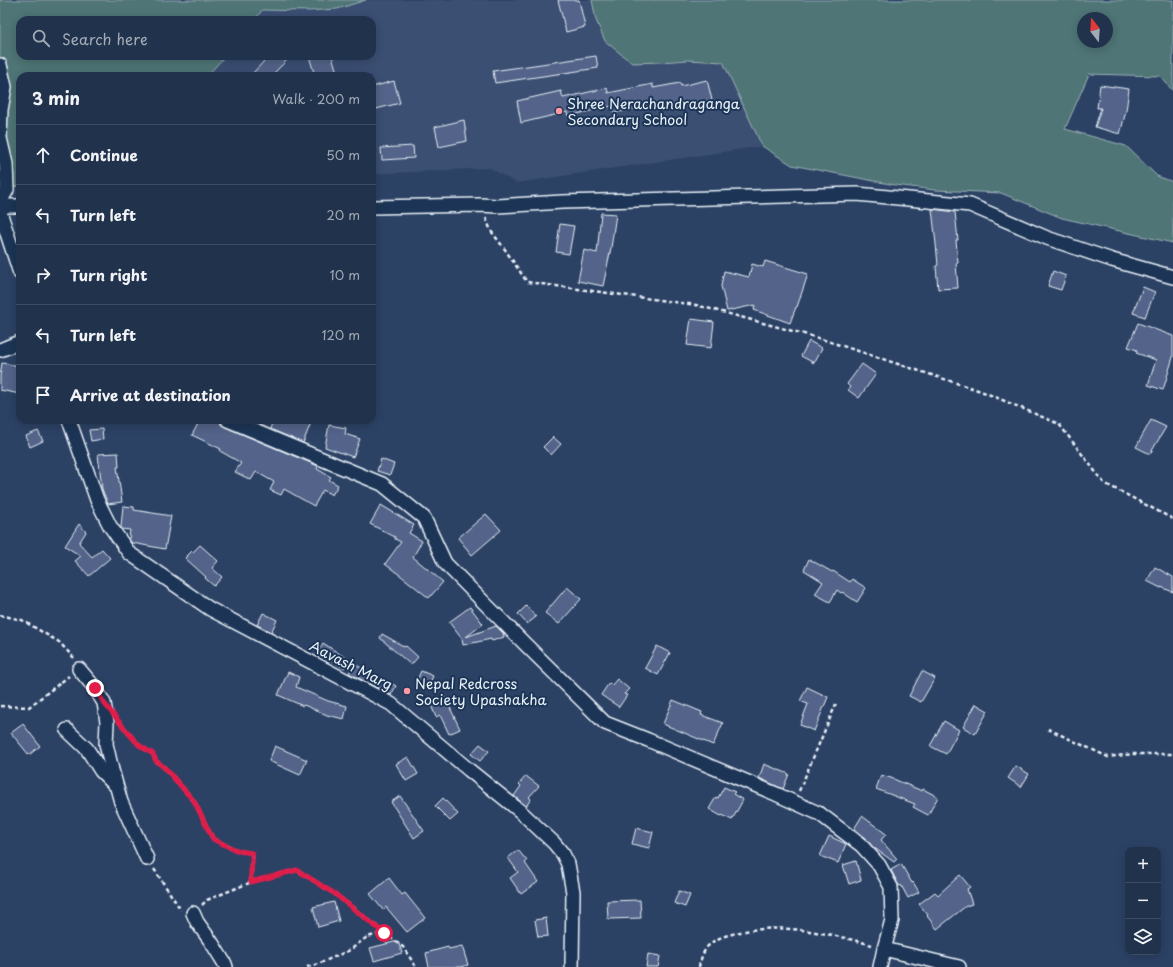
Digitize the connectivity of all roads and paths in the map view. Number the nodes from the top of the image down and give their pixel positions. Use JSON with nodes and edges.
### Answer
{"nodes":[{"id":1,"x":0,"y":65,"type":"edge"},
{"id":2,"x":0,"y":202,"type":"edge"},
{"id":3,"x":480,"y":205,"type":"junction"},
{"id":4,"x":0,"y":206,"type":"edge"},
{"id":5,"x":16,"y":206,"type":"edge"},
{"id":6,"x":376,"y":207,"type":"edge"},
{"id":7,"x":0,"y":212,"type":"edge"},
{"id":8,"x":16,"y":261,"type":"edge"},
{"id":9,"x":1173,"y":277,"type":"edge"},
{"id":10,"x":16,"y":344,"type":"edge"},
{"id":11,"x":0,"y":350,"type":"edge"},
{"id":12,"x":70,"y":424,"type":"edge"},
{"id":13,"x":238,"y":424,"type":"edge"},
{"id":14,"x":1173,"y":519,"type":"edge"},
{"id":15,"x":0,"y":615,"type":"edge"},
{"id":16,"x":79,"y":669,"type":"junction"},
{"id":17,"x":104,"y":703,"type":"junction"},
{"id":18,"x":836,"y":704,"type":"dead end"},
{"id":19,"x":0,"y":706,"type":"edge"},
{"id":20,"x":1048,"y":729,"type":"dead end"},
{"id":21,"x":67,"y":730,"type":"dead end"},
{"id":22,"x":1173,"y":754,"type":"edge"},
{"id":23,"x":117,"y":786,"type":"junction"},
{"id":24,"x":794,"y":802,"type":"junction"},
{"id":25,"x":147,"y":859,"type":"joint"},
{"id":26,"x":251,"y":882,"type":"junction"},
{"id":27,"x":193,"y":913,"type":"junction"},
{"id":28,"x":384,"y":933,"type":"junction"},
{"id":29,"x":884,"y":949,"type":"junction"},
{"id":30,"x":226,"y":967,"type":"edge"},
{"id":31,"x":307,"y":967,"type":"edge"},
{"id":32,"x":416,"y":967,"type":"edge"},
{"id":33,"x":572,"y":967,"type":"edge"},
{"id":34,"x":699,"y":967,"type":"edge"},
{"id":35,"x":880,"y":967,"type":"edge"},
{"id":36,"x":958,"y":967,"type":"edge"}],
"edges":[{"from":1,"to":2,"type":"street"},
{"from":3,"to":6,"type":"street"},
{"from":3,"to":9,"type":"street"},
{"from":3,"to":14,"type":"path"},
{"from":4,"to":5,"type":"street"},
{"from":7,"to":8,"type":"street"},
{"from":10,"to":11,"type":"street"},
{"from":12,"to":33,"type":"street","name":"Aavash Marg"},
{"from":13,"to":24,"type":"street"},
{"from":15,"to":16,"type":"path"},
{"from":16,"to":17,"type":"street"},
{"from":16,"to":19,"type":"path"},
{"from":17,"to":23,"type":"street"},
{"from":17,"to":26,"type":"path"},
{"from":18,"to":24,"type":"path"},
{"from":20,"to":22,"type":"path"},
{"from":21,"to":23,"type":"street"},
{"from":23,"to":25,"type":"street"},
{"from":24,"to":29,"type":"street"},
{"from":25,"to":27,"type":"path"},
{"from":26,"to":27,"type":"path"},
{"from":26,"to":28,"type":"path"},
{"from":27,"to":30,"type":"street"},
{"from":28,"to":31,"type":"path"},
{"from":28,"to":32,"type":"path"},
{"from":29,"to":34,"type":"path"},
{"from":29,"to":35,"type":"street"},
{"from":29,"to":36,"type":"street"}]}
